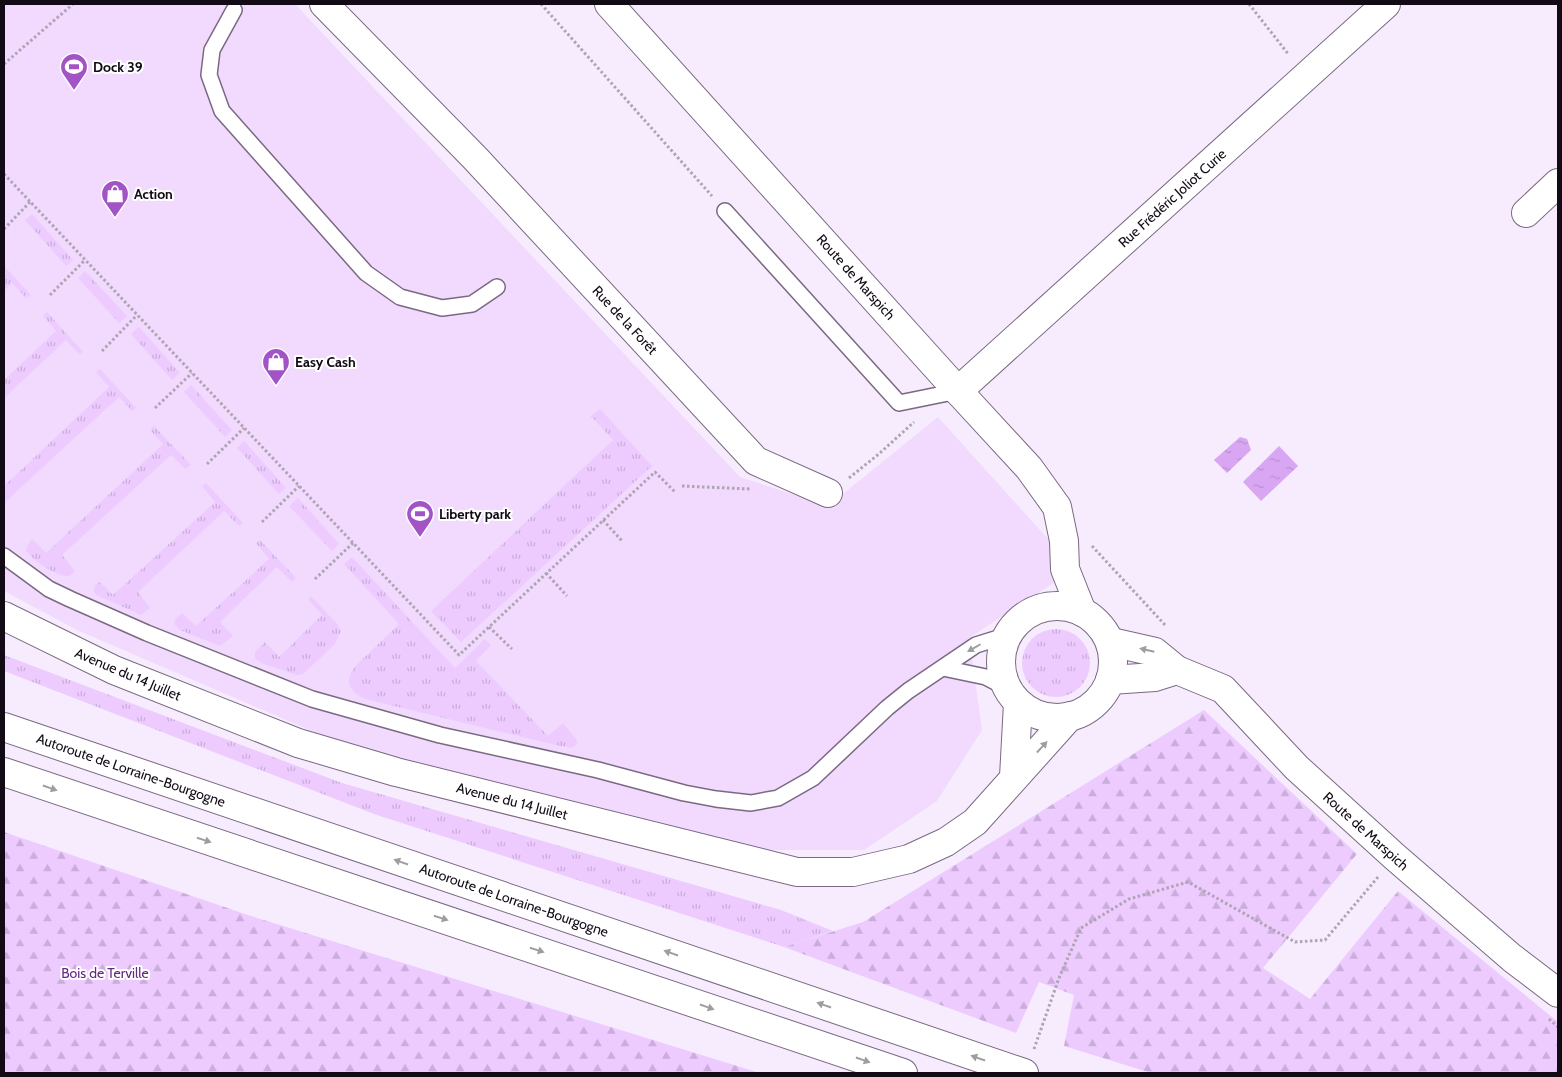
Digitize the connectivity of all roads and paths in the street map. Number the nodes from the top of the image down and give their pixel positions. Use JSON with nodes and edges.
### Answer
{"nodes":[{"id":1,"x":73,"y":4,"type":"edge"},
{"id":2,"x":324,"y":4,"type":"edge"},
{"id":3,"x":541,"y":4,"type":"edge"},
{"id":4,"x":609,"y":4,"type":"edge"},
{"id":5,"x":1249,"y":4,"type":"edge"},
{"id":6,"x":1386,"y":4,"type":"edge"},
{"id":7,"x":234,"y":10,"type":"dead end"},
{"id":8,"x":4,"y":64,"type":"edge"},
{"id":9,"x":1306,"y":76,"type":"junction"},
{"id":10,"x":4,"y":174,"type":"edge"},
{"id":11,"x":1558,"y":183,"type":"edge"},
{"id":12,"x":30,"y":202,"type":"junction"},
{"id":13,"x":725,"y":211,"type":"joint"},
{"id":14,"x":1526,"y":213,"type":"dead end"},
{"id":15,"x":4,"y":229,"type":"edge"},
{"id":16,"x":85,"y":260,"type":"junction"},
{"id":17,"x":497,"y":287,"type":"dead end"},
{"id":18,"x":50,"y":296,"type":"dead end"},
{"id":19,"x":137,"y":315,"type":"junction"},
{"id":20,"x":102,"y":351,"type":"dead end"},
{"id":21,"x":192,"y":373,"type":"junction"},
{"id":22,"x":958,"y":391,"type":"junction"},
{"id":23,"x":155,"y":408,"type":"dead end"},
{"id":24,"x":918,"y":418,"type":"dead end"},
{"id":25,"x":244,"y":428,"type":"junction"},
{"id":26,"x":207,"y":464,"type":"dead end"},
{"id":27,"x":299,"y":486,"type":"junction"},
{"id":28,"x":675,"y":492,"type":"dead end"},
{"id":29,"x":828,"y":493,"type":"joint"},
{"id":30,"x":603,"y":520,"type":"junction"},
{"id":31,"x":262,"y":522,"type":"dead end"},
{"id":32,"x":623,"y":542,"type":"dead end"},
{"id":33,"x":353,"y":543,"type":"junction"},
{"id":34,"x":1090,"y":543,"type":"dead end"},
{"id":35,"x":4,"y":556,"type":"edge"},
{"id":36,"x":1065,"y":569,"type":"junction"},
{"id":37,"x":546,"y":573,"type":"junction"},
{"id":38,"x":315,"y":579,"type":"dead end"},
{"id":39,"x":567,"y":596,"type":"dead end"},
{"id":40,"x":1051,"y":607,"type":"junction"},
{"id":41,"x":1082,"y":612,"type":"junction"},
{"id":42,"x":4,"y":616,"type":"edge"},
{"id":43,"x":489,"y":627,"type":"junction"},
{"id":44,"x":1170,"y":631,"type":"dead end"},
{"id":45,"x":1008,"y":635,"type":"junction"},
{"id":46,"x":1111,"y":642,"type":"junction"},
{"id":47,"x":512,"y":649,"type":"dead end"},
{"id":48,"x":943,"y":668,"type":"junction"},
{"id":49,"x":1177,"y":670,"type":"junction"},
{"id":50,"x":1110,"y":680,"type":"junction"},
{"id":51,"x":1012,"y":695,"type":"junction"},
{"id":52,"x":1070,"y":716,"type":"junction"},
{"id":53,"x":4,"y":727,"type":"edge"},
{"id":54,"x":4,"y":772,"type":"edge"},
{"id":55,"x":1014,"y":777,"type":"junction"},
{"id":56,"x":1395,"y":857,"type":"junction"},
{"id":57,"x":1558,"y":992,"type":"edge"},
{"id":58,"x":1028,"y":1065,"type":"edge"},
{"id":59,"x":903,"y":1073,"type":"edge"}],
"edges":[{"from":1,"to":8,"type":"path"},
{"from":2,"to":29,"type":"main road","name":"Rue de la Forêt"},
{"from":3,"to":13,"type":"path"},
{"from":4,"to":22,"type":"main road","name":"Route de Marspich"},
{"from":5,"to":9,"type":"path"},
{"from":6,"to":9,"type":"main road","name":"Rue Frédéric Joliot Curie"},
{"from":7,"to":17,"type":"lane"},
{"from":9,"to":22,"type":"main road","name":"Rue Frédéric Joliot Curie"},
{"from":10,"to":12,"type":"path"},
{"from":11,"to":14,"type":"main road"},
{"from":12,"to":15,"type":"path"},
{"from":12,"to":16,"type":"path"},
{"from":13,"to":22,"type":"lane"},
{"from":16,"to":18,"type":"path"},
{"from":16,"to":19,"type":"path"},
{"from":19,"to":20,"type":"path"},
{"from":19,"to":21,"type":"path"},
{"from":21,"to":23,"type":"path"},
{"from":21,"to":25,"type":"path"},
{"from":22,"to":36,"type":"main road","name":"Route de Marspich"},
{"from":24,"to":29,"type":"path"},
{"from":25,"to":26,"type":"path"},
{"from":25,"to":27,"type":"path"},
{"from":27,"to":31,"type":"path"},
{"from":27,"to":33,"type":"path"},
{"from":28,"to":30,"type":"path"},
{"from":30,"to":32,"type":"path"},
{"from":30,"to":37,"type":"path"},
{"from":33,"to":38,"type":"path"},
{"from":33,"to":43,"type":"path"},
{"from":34,"to":44,"type":"path"},
{"from":35,"to":48,"type":"lane"},
{"from":36,"to":40,"type":"main road"},
{"from":36,"to":41,"type":"main road"},
{"from":37,"to":39,"type":"path"},
{"from":37,"to":43,"type":"path"},
{"from":40,"to":41,"type":"main road"},
{"from":40,"to":45,"type":"main road"},
{"from":41,"to":46,"type":"main road"},
{"from":42,"to":55,"type":"main road","name":"Avenue du 14 Juillet"},
{"from":43,"to":47,"type":"path"},
{"from":45,"to":48,"type":"lane","one_way":true},
{"from":45,"to":51,"type":"main road"},
{"from":49,"to":46,"type":"main road","name":"Route de Marspich","one_way":true},
{"from":46,"to":50,"type":"main road"},
{"from":48,"to":51,"type":"lane"},
{"from":49,"to":50,"type":"main road"},
{"from":49,"to":56,"type":"main road","name":"Route de Marspich"},
{"from":50,"to":52,"type":"main road"},
{"from":51,"to":52,"type":"main road"},
{"from":51,"to":55,"type":"main road"},
{"from":55,"to":52,"type":"main road","name":"Avenue du 14 Juillet","one_way":true},
{"from":58,"to":53,"type":"main road","name":"Autoroute de Lorraine-Bourgogne","one_way":true},
{"from":54,"to":59,"type":"main road","one_way":true},
{"from":56,"to":57,"type":"main road","name":"Route de Marspich"},
{"from":56,"to":58,"type":"path"}]}
